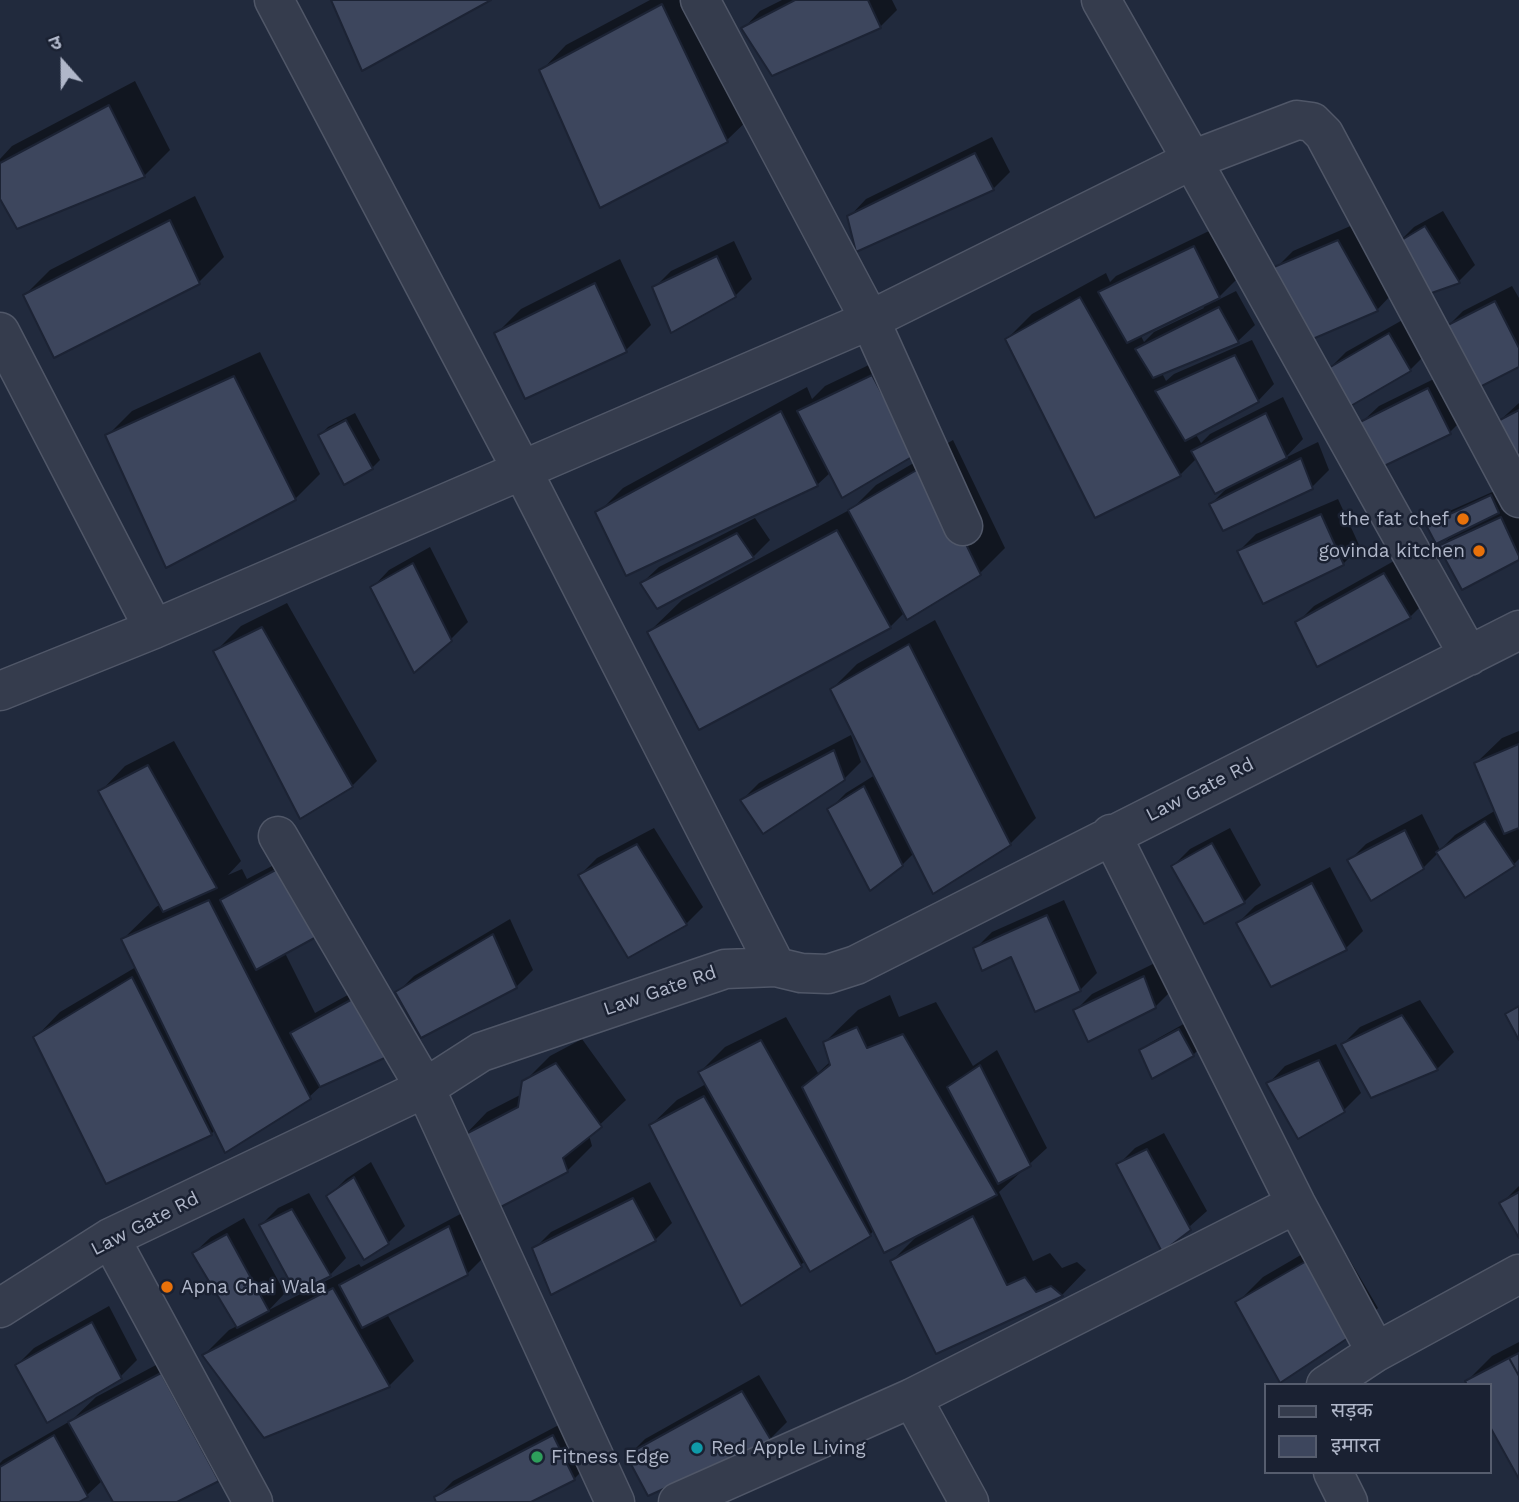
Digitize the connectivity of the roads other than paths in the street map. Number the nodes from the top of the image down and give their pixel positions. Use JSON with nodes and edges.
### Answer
{"nodes":[{"id":1,"x":274,"y":0,"type":"edge"},
{"id":2,"x":700,"y":0,"type":"edge"},
{"id":3,"x":1101,"y":0,"type":"edge"},
{"id":4,"x":1192,"y":160,"type":"junction"},
{"id":5,"x":870,"y":320,"type":"junction"},
{"id":6,"x":0,"y":332,"type":"edge"},
{"id":7,"x":522,"y":470,"type":"junction"},
{"id":8,"x":1519,"y":498,"type":"edge"},
{"id":9,"x":963,"y":526,"type":"dead end"},
{"id":10,"x":154,"y":629,"type":"junction"},
{"id":11,"x":1519,"y":630,"type":"edge"},
{"id":12,"x":1469,"y":656,"type":"junction"},
{"id":13,"x":0,"y":691,"type":"edge"},
{"id":14,"x":1111,"y":834,"type":"junction"},
{"id":15,"x":278,"y":836,"type":"dead end"},
{"id":16,"x":776,"y":967,"type":"junction"},
{"id":17,"x":425,"y":1088,"type":"junction"},
{"id":18,"x":1296,"y":1204,"type":"junction"},
{"id":19,"x":110,"y":1238,"type":"junction"},
{"id":20,"x":1519,"y":1274,"type":"edge"},
{"id":21,"x":3,"y":1299,"type":"edge"},
{"id":22,"x":1376,"y":1352,"type":"junction"},
{"id":23,"x":1329,"y":1383,"type":"edge"},
{"id":24,"x":912,"y":1398,"type":"junction"},
{"id":25,"x":1334,"y":1474,"type":"edge"},
{"id":26,"x":253,"y":1502,"type":"edge"},
{"id":27,"x":615,"y":1502,"type":"edge"},
{"id":28,"x":678,"y":1502,"type":"edge"},
{"id":29,"x":969,"y":1502,"type":"edge"},
{"id":30,"x":1348,"y":1502,"type":"edge"}],
"edges":[{"from":1,"to":7,"type":"street"},
{"from":2,"to":5,"type":"street"},
{"from":3,"to":4,"type":"street"},
{"from":4,"to":5,"type":"street"},
{"from":4,"to":8,"type":"street"},
{"from":4,"to":12,"type":"street"},
{"from":5,"to":7,"type":"street"},
{"from":5,"to":9,"type":"street"},
{"from":6,"to":10,"type":"street"},
{"from":7,"to":10,"type":"street"},
{"from":7,"to":16,"type":"street"},
{"from":10,"to":13,"type":"street"},
{"from":11,"to":12,"type":"street","name":"Law Gate Rd"},
{"from":12,"to":14,"type":"street","name":"Law Gate Rd"},
{"from":14,"to":16,"type":"street","name":"Law Gate Rd"},
{"from":14,"to":18,"type":"street"},
{"from":15,"to":17,"type":"street"},
{"from":16,"to":17,"type":"street","name":"Law Gate Rd"},
{"from":17,"to":19,"type":"street","name":"Law Gate Rd"},
{"from":17,"to":27,"type":"street"},
{"from":18,"to":22,"type":"street"},
{"from":18,"to":24,"type":"street"},
{"from":19,"to":21,"type":"street","name":"Law Gate Rd"},
{"from":19,"to":26,"type":"street"},
{"from":20,"to":22,"type":"street"},
{"from":22,"to":23,"type":"street"},
{"from":24,"to":28,"type":"street"},
{"from":24,"to":29,"type":"street"},
{"from":25,"to":30,"type":"street"}]}
